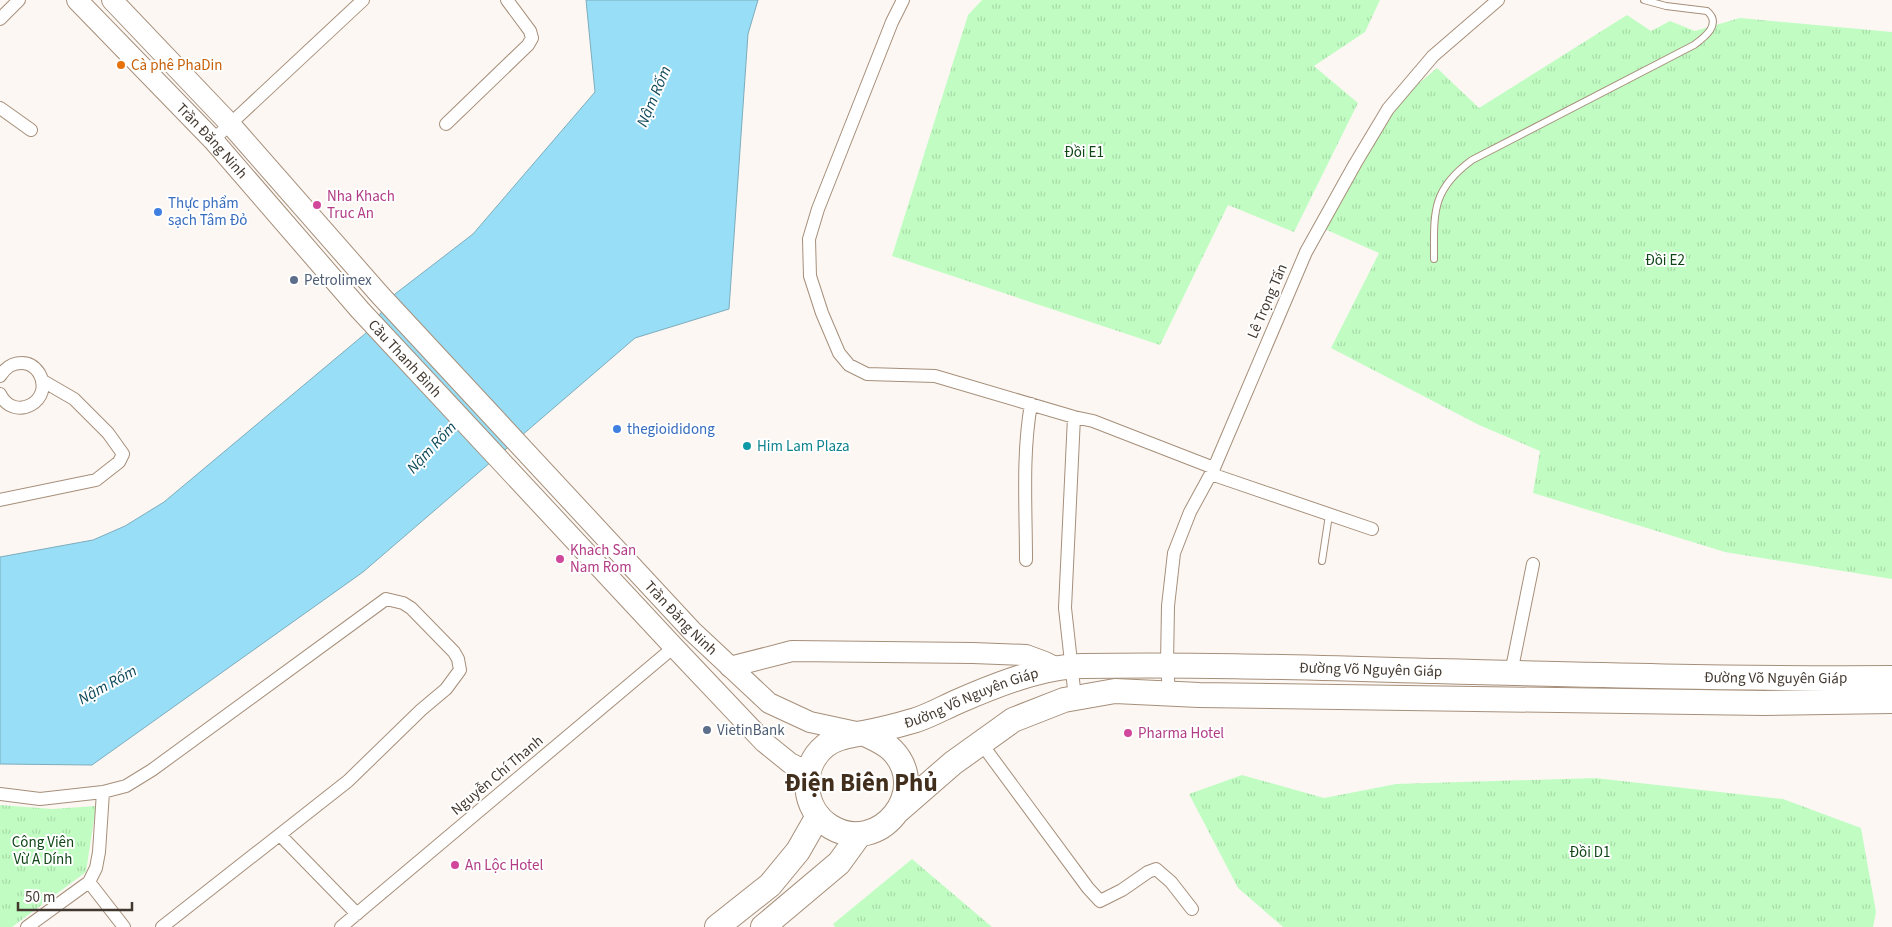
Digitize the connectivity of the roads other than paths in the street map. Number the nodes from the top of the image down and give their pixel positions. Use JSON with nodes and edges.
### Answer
{"nodes":[{"id":1,"x":19,"y":0,"type":"edge"},
{"id":2,"x":77,"y":0,"type":"edge"},
{"id":3,"x":112,"y":0,"type":"edge"},
{"id":4,"x":507,"y":0,"type":"edge"},
{"id":5,"x":902,"y":0,"type":"edge"},
{"id":6,"x":1498,"y":0,"type":"edge"},
{"id":7,"x":1644,"y":0,"type":"edge"},
{"id":8,"x":360,"y":1,"type":"edge"},
{"id":9,"x":0,"y":19,"type":"edge"},
{"id":10,"x":0,"y":108,"type":"edge"},
{"id":11,"x":230,"y":124,"type":"junction"},
{"id":12,"x":446,"y":124,"type":"dead end"},
{"id":13,"x":31,"y":130,"type":"dead end"},
{"id":14,"x":212,"y":140,"type":"junction"},
{"id":15,"x":1434,"y":259,"type":"dead end"},
{"id":16,"x":380,"y":295,"type":"joint"},
{"id":17,"x":360,"y":310,"type":"joint"},
{"id":18,"x":0,"y":376,"type":"edge"},
{"id":19,"x":42,"y":381,"type":"junction"},
{"id":20,"x":1,"y":399,"type":"edge"},
{"id":21,"x":1031,"y":404,"type":"junction"},
{"id":22,"x":1074,"y":417,"type":"junction"},
{"id":23,"x":529,"y":455,"type":"joint"},
{"id":24,"x":1212,"y":471,"type":"junction"},
{"id":25,"x":512,"y":473,"type":"joint"},
{"id":26,"x":0,"y":500,"type":"edge"},
{"id":27,"x":1329,"y":515,"type":"junction"},
{"id":28,"x":1372,"y":529,"type":"dead end"},
{"id":29,"x":1026,"y":560,"type":"dead end"},
{"id":30,"x":1322,"y":561,"type":"dead end"},
{"id":31,"x":1533,"y":564,"type":"dead end"},
{"id":32,"x":692,"y":631,"type":"junction"},
{"id":33,"x":674,"y":647,"type":"junction"},
{"id":34,"x":1167,"y":664,"type":"junction"},
{"id":35,"x":730,"y":667,"type":"junction"},
{"id":36,"x":1063,"y":667,"type":"junction"},
{"id":37,"x":1511,"y":673,"type":"junction"},
{"id":38,"x":1730,"y":678,"type":"junction"},
{"id":39,"x":1892,"y":678,"type":"edge"},
{"id":40,"x":1169,"y":694,"type":"junction"},
{"id":41,"x":1075,"y":698,"type":"junction"},
{"id":42,"x":1730,"y":702,"type":"junction"},
{"id":43,"x":1892,"y":702,"type":"edge"},
{"id":44,"x":863,"y":734,"type":"junction"},
{"id":45,"x":981,"y":743,"type":"junction"},
{"id":46,"x":808,"y":772,"type":"junction"},
{"id":47,"x":103,"y":792,"type":"junction"},
{"id":48,"x":0,"y":794,"type":"edge"},
{"id":49,"x":899,"y":810,"type":"junction"},
{"id":50,"x":818,"y":816,"type":"junction"},
{"id":51,"x":860,"y":834,"type":"junction"},
{"id":52,"x":280,"y":835,"type":"junction"},
{"id":53,"x":89,"y":882,"type":"junction"},
{"id":54,"x":1192,"y":909,"type":"dead end"},
{"id":55,"x":357,"y":914,"type":"junction"},
{"id":56,"x":27,"y":927,"type":"edge"},
{"id":57,"x":124,"y":927,"type":"edge"},
{"id":58,"x":162,"y":927,"type":"edge"},
{"id":59,"x":341,"y":927,"type":"edge"},
{"id":60,"x":717,"y":927,"type":"edge"},
{"id":61,"x":763,"y":927,"type":"edge"}],
"edges":[{"from":1,"to":9,"type":"street"},
{"from":2,"to":14,"type":"main road","name":"Trần Đăng Ninh"},
{"from":3,"to":11,"type":"main road","name":"Trần Đăng Ninh"},
{"from":4,"to":12,"type":"street"},
{"from":5,"to":21,"type":"street"},
{"from":6,"to":24,"type":"street","name":"Lê Trọng Tấn"},
{"from":7,"to":15,"type":"lane"},
{"from":8,"to":11,"type":"street"},
{"from":10,"to":13,"type":"street"},
{"from":11,"to":14,"type":"street"},
{"from":11,"to":16,"type":"main road","name":"Trần Đăng Ninh"},
{"from":14,"to":17,"type":"main road","name":"Trần Đăng Ninh"},
{"from":16,"to":23,"type":"main road","name":"Cầu Thanh Bình"},
{"from":17,"to":25,"type":"main road","name":"Cầu Thanh Bình"},
{"from":18,"to":19,"type":"street"},
{"from":19,"to":20,"type":"street"},
{"from":19,"to":26,"type":"street"},
{"from":21,"to":22,"type":"street"},
{"from":21,"to":29,"type":"street"},
{"from":22,"to":24,"type":"street"},
{"from":22,"to":36,"type":"street"},
{"from":23,"to":32,"type":"main road","name":"Trần Đăng Ninh"},
{"from":24,"to":27,"type":"street"},
{"from":24,"to":34,"type":"street","name":"Lê Trọng Tấn"},
{"from":25,"to":33,"type":"main road","name":"Trần Đăng Ninh"},
{"from":27,"to":28,"type":"street"},
{"from":27,"to":30,"type":"lane"},
{"from":31,"to":37,"type":"street"},
{"from":32,"to":33,"type":"main road"},
{"from":32,"to":35,"type":"main road","name":"Trần Đăng Ninh"},
{"from":33,"to":46,"type":"main road","name":"Trần Đăng Ninh"},
{"from":33,"to":55,"type":"street","name":"Nguyễn Chí Thanh"},
{"from":34,"to":36,"type":"highway","name":"Đường Võ Nguyên Giáp"},
{"from":34,"to":37,"type":"highway","name":"Đường Võ Nguyên Giáp"},
{"from":34,"to":40,"type":"street","name":"Lê Trọng Tấn"},
{"from":35,"to":36,"type":"main road"},
{"from":35,"to":44,"type":"main road","name":"Trần Đăng Ninh"},
{"from":36,"to":41,"type":"street"},
{"from":36,"to":44,"type":"highway","name":"Đường Võ Nguyên Giáp"},
{"from":37,"to":38,"type":"highway","name":"Đường Võ Nguyên Giáp"},
{"from":38,"to":39,"type":"highway","name":"Đường Võ Nguyên Giáp"},
{"from":38,"to":42,"type":"main road"},
{"from":40,"to":41,"type":"highway","name":"Đường Võ Nguyên Giáp"},
{"from":40,"to":42,"type":"highway","name":"Đường Võ Nguyên Giáp"},
{"from":41,"to":45,"type":"highway","name":"Đường Võ Nguyên Giáp"},
{"from":42,"to":43,"type":"highway","name":"Đường Võ Nguyên Giáp"},
{"from":44,"to":46,"type":"highway"},
{"from":44,"to":49,"type":"highway"},
{"from":45,"to":49,"type":"highway","name":"Đường Võ Nguyên Giáp"},
{"from":45,"to":54,"type":"street"},
{"from":46,"to":50,"type":"highway"},
{"from":47,"to":48,"type":"street"},
{"from":47,"to":52,"type":"street"},
{"from":47,"to":53,"type":"street"},
{"from":49,"to":51,"type":"highway"},
{"from":50,"to":51,"type":"highway"},
{"from":50,"to":60,"type":"highway"},
{"from":51,"to":61,"type":"highway"},
{"from":52,"to":55,"type":"street"},
{"from":52,"to":58,"type":"street"},
{"from":53,"to":56,"type":"street"},
{"from":53,"to":57,"type":"street"},
{"from":55,"to":59,"type":"street","name":"Nguyễn Chí Thanh"}]}
